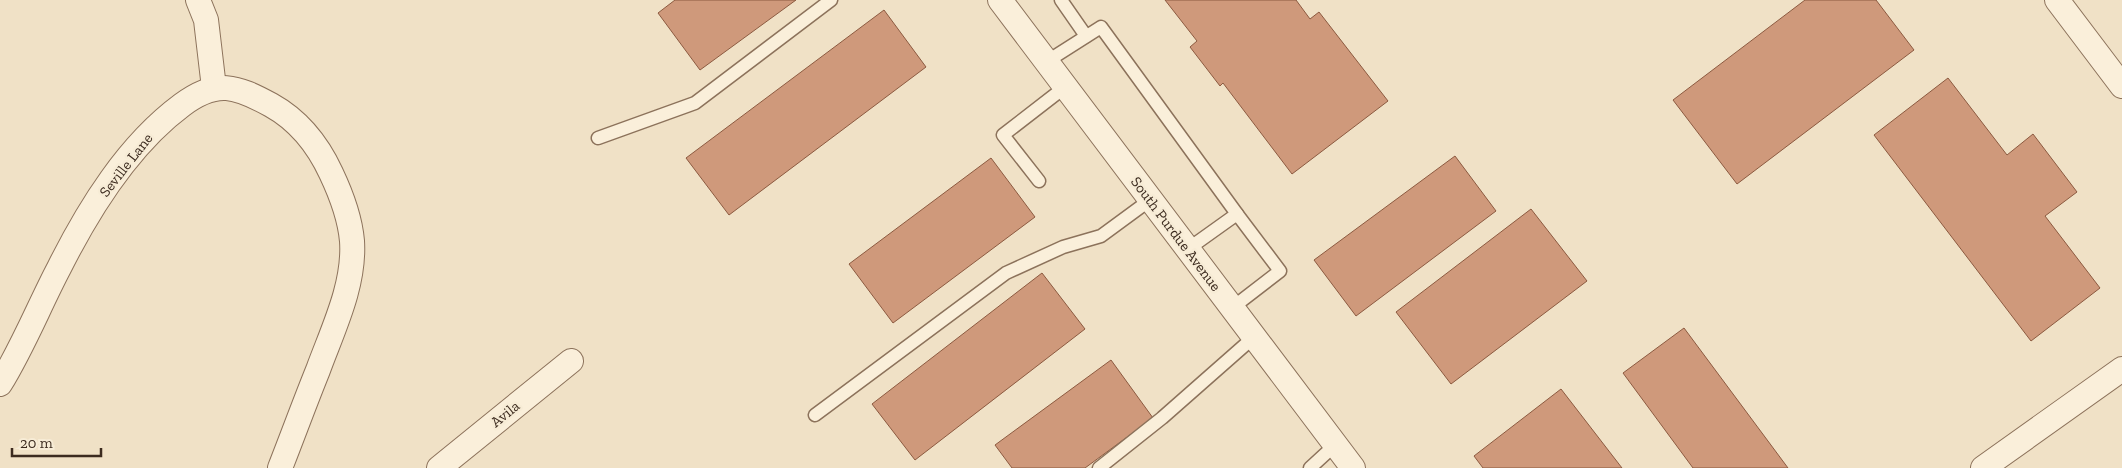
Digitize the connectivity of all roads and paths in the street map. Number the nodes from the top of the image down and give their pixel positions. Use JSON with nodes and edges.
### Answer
{"nodes":[{"id":1,"x":198,"y":0,"type":"edge"},
{"id":2,"x":831,"y":0,"type":"edge"},
{"id":3,"x":1000,"y":0,"type":"edge"},
{"id":4,"x":1060,"y":0,"type":"edge"},
{"id":5,"x":2057,"y":0,"type":"edge"},
{"id":6,"x":1086,"y":36,"type":"junction"},
{"id":7,"x":1046,"y":62,"type":"junction"},
{"id":8,"x":1065,"y":86,"type":"junction"},
{"id":9,"x":2122,"y":86,"type":"edge"},
{"id":10,"x":214,"y":88,"type":"junction"},
{"id":11,"x":598,"y":138,"type":"dead end"},
{"id":12,"x":1039,"y":181,"type":"dead end"},
{"id":13,"x":1150,"y":200,"type":"junction"},
{"id":14,"x":1237,"y":214,"type":"junction"},
{"id":15,"x":1188,"y":249,"type":"junction"},
{"id":16,"x":1232,"y":308,"type":"junction"},
{"id":17,"x":1254,"y":337,"type":"junction"},
{"id":18,"x":571,"y":361,"type":"dead end"},
{"id":19,"x":2122,"y":368,"type":"edge"},
{"id":20,"x":0,"y":384,"type":"edge"},
{"id":21,"x":815,"y":415,"type":"dead end"},
{"id":22,"x":1335,"y":445,"type":"junction"},
{"id":23,"x":280,"y":468,"type":"edge"},
{"id":24,"x":439,"y":468,"type":"edge"},
{"id":25,"x":1099,"y":468,"type":"edge"},
{"id":26,"x":1310,"y":468,"type":"edge"},
{"id":27,"x":1352,"y":468,"type":"edge"},
{"id":28,"x":1983,"y":468,"type":"edge"}],
"edges":[{"from":1,"to":10,"type":"street"},
{"from":2,"to":11,"type":"lane"},
{"from":3,"to":7,"type":"street","name":"South Purdue Avenue"},
{"from":4,"to":6,"type":"lane"},
{"from":5,"to":9,"type":"street"},
{"from":6,"to":7,"type":"lane"},
{"from":6,"to":14,"type":"lane"},
{"from":7,"to":8,"type":"street","name":"South Purdue Avenue"},
{"from":8,"to":12,"type":"lane"},
{"from":8,"to":13,"type":"street","name":"South Purdue Avenue"},
{"from":10,"to":20,"type":"street","name":"Seville Lane"},
{"from":10,"to":23,"type":"street"},
{"from":13,"to":15,"type":"street","name":"South Purdue Avenue"},
{"from":13,"to":21,"type":"lane"},
{"from":14,"to":15,"type":"lane"},
{"from":14,"to":16,"type":"lane"},
{"from":15,"to":16,"type":"street","name":"South Purdue Avenue"},
{"from":16,"to":17,"type":"street","name":"South Purdue Avenue"},
{"from":17,"to":22,"type":"street","name":"South Purdue Avenue"},
{"from":17,"to":25,"type":"lane"},
{"from":18,"to":24,"type":"street","name":"Avila"},
{"from":19,"to":28,"type":"street"},
{"from":22,"to":26,"type":"lane"},
{"from":22,"to":27,"type":"street","name":"South Purdue Avenue"}]}
